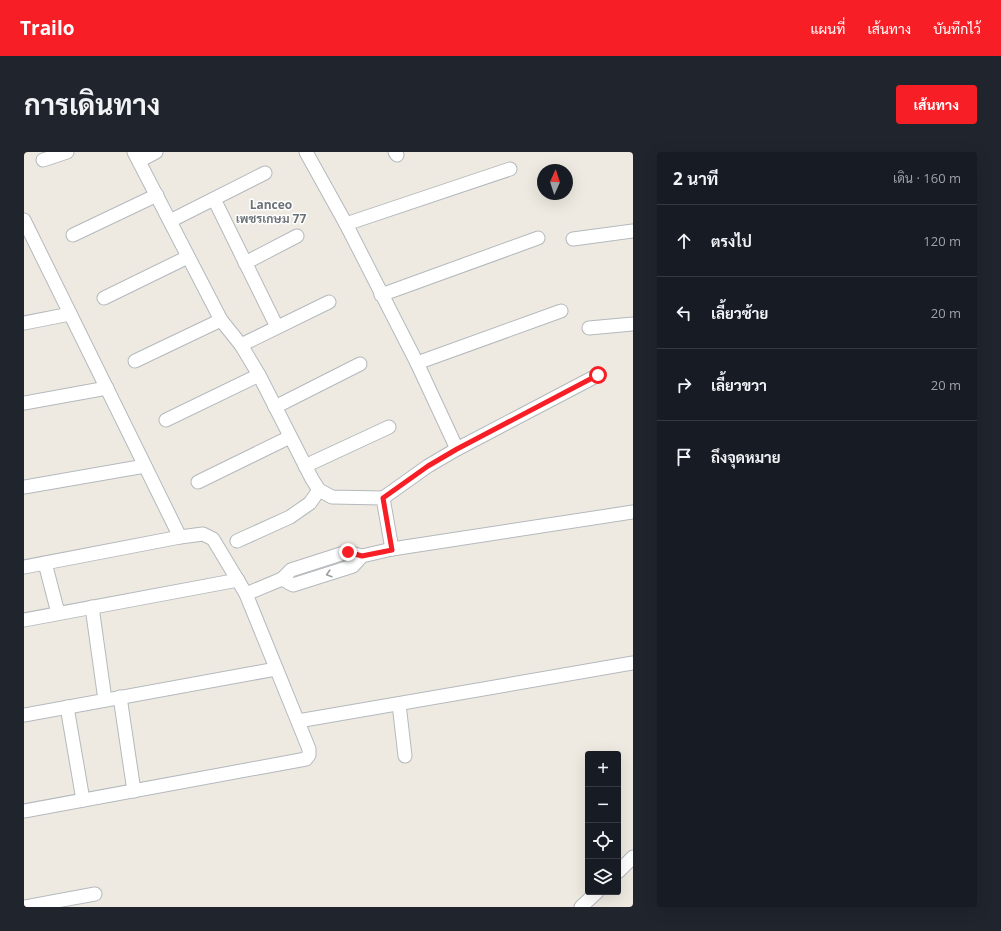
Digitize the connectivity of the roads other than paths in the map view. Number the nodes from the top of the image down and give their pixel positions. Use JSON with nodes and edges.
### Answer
{"nodes":[{"id":1,"x":67,"y":152,"type":"edge"},
{"id":2,"x":156,"y":152,"type":"edge"},
{"id":3,"x":306,"y":152,"type":"edge"},
{"id":4,"x":137,"y":156,"type":"edge"},
{"id":5,"x":43,"y":160,"type":"dead end"},
{"id":6,"x":510,"y":169,"type":"dead end"},
{"id":7,"x":266,"y":173,"type":"dead end"},
{"id":8,"x":157,"y":196,"type":"junction"},
{"id":9,"x":214,"y":199,"type":"junction"},
{"id":10,"x":24,"y":220,"type":"edge"},
{"id":11,"x":170,"y":221,"type":"junction"},
{"id":12,"x":346,"y":224,"type":"junction"},
{"id":13,"x":633,"y":231,"type":"edge"},
{"id":14,"x":73,"y":235,"type":"dead end"},
{"id":15,"x":297,"y":236,"type":"dead end"},
{"id":16,"x":538,"y":238,"type":"dead end"},
{"id":17,"x":574,"y":239,"type":"dead end"},
{"id":18,"x":29,"y":242,"type":"edge"},
{"id":19,"x":188,"y":257,"type":"junction"},
{"id":20,"x":245,"y":263,"type":"junction"},
{"id":21,"x":381,"y":295,"type":"junction"},
{"id":22,"x":104,"y":298,"type":"dead end"},
{"id":23,"x":329,"y":302,"type":"dead end"},
{"id":24,"x":561,"y":311,"type":"dead end"},
{"id":25,"x":70,"y":314,"type":"junction"},
{"id":26,"x":221,"y":320,"type":"junction"},
{"id":27,"x":24,"y":323,"type":"edge"},
{"id":28,"x":633,"y":324,"type":"edge"},
{"id":29,"x":277,"y":327,"type":"junction"},
{"id":30,"x":590,"y":328,"type":"dead end"},
{"id":31,"x":241,"y":345,"type":"junction"},
{"id":32,"x":135,"y":361,"type":"dead end"},
{"id":33,"x":417,"y":363,"type":"junction"},
{"id":34,"x":360,"y":364,"type":"dead end"},
{"id":35,"x":598,"y":375,"type":"dead end"},
{"id":36,"x":258,"y":376,"type":"junction"},
{"id":37,"x":107,"y":388,"type":"junction"},
{"id":38,"x":24,"y":403,"type":"edge"},
{"id":39,"x":275,"y":407,"type":"junction"},
{"id":40,"x":166,"y":420,"type":"dead end"},
{"id":41,"x":389,"y":427,"type":"dead end"},
{"id":42,"x":290,"y":438,"type":"junction"},
{"id":43,"x":457,"y":449,"type":"junction"},
{"id":44,"x":145,"y":466,"type":"junction"},
{"id":45,"x":305,"y":466,"type":"junction"},
{"id":46,"x":198,"y":482,"type":"dead end"},
{"id":47,"x":24,"y":487,"type":"edge"},
{"id":48,"x":319,"y":490,"type":"junction"},
{"id":49,"x":383,"y":498,"type":"junction"},
{"id":50,"x":633,"y":512,"type":"edge"},
{"id":51,"x":180,"y":537,"type":"junction"},
{"id":52,"x":237,"y":541,"type":"dead end"},
{"id":53,"x":392,"y":550,"type":"junction"},
{"id":54,"x":46,"y":563,"type":"junction"},
{"id":55,"x":24,"y":567,"type":"edge"},
{"id":56,"x":238,"y":580,"type":"junction"},
{"id":57,"x":246,"y":594,"type":"junction"},
{"id":58,"x":92,"y":607,"type":"junction"},
{"id":59,"x":58,"y":613,"type":"junction"},
{"id":60,"x":24,"y":620,"type":"edge"},
{"id":61,"x":633,"y":663,"type":"edge"},
{"id":62,"x":276,"y":669,"type":"junction"},
{"id":63,"x":120,"y":697,"type":"junction"},
{"id":64,"x":105,"y":700,"type":"junction"},
{"id":65,"x":399,"y":704,"type":"junction"},
{"id":66,"x":67,"y":707,"type":"junction"},
{"id":67,"x":24,"y":715,"type":"edge"},
{"id":68,"x":298,"y":721,"type":"junction"},
{"id":69,"x":405,"y":756,"type":"dead end"},
{"id":70,"x":134,"y":791,"type":"junction"},
{"id":71,"x":82,"y":800,"type":"junction"},
{"id":72,"x":24,"y":811,"type":"edge"},
{"id":73,"x":633,"y":857,"type":"edge"},
{"id":74,"x":621,"y":869,"type":"edge"},
{"id":75,"x":95,"y":894,"type":"dead end"},
{"id":76,"x":594,"y":895,"type":"edge"},
{"id":77,"x":26,"y":907,"type":"edge"},
{"id":78,"x":582,"y":907,"type":"edge"}],
"edges":[{"from":1,"to":5,"type":"street"},
{"from":2,"to":4,"type":"street"},
{"from":3,"to":12,"type":"street"},
{"from":4,"to":8,"type":"street"},
{"from":6,"to":12,"type":"street"},
{"from":7,"to":9,"type":"street"},
{"from":8,"to":11,"type":"street"},
{"from":8,"to":14,"type":"street"},
{"from":9,"to":11,"type":"street"},
{"from":9,"to":20,"type":"street"},
{"from":10,"to":18,"type":"street"},
{"from":11,"to":19,"type":"street"},
{"from":12,"to":21,"type":"street"},
{"from":13,"to":17,"type":"street"},
{"from":15,"to":20,"type":"street"},
{"from":16,"to":21,"type":"street"},
{"from":18,"to":25,"type":"street"},
{"from":19,"to":22,"type":"street"},
{"from":19,"to":26,"type":"street"},
{"from":20,"to":29,"type":"street"},
{"from":21,"to":33,"type":"street"},
{"from":23,"to":29,"type":"street"},
{"from":24,"to":33,"type":"street"},
{"from":25,"to":27,"type":"street"},
{"from":25,"to":37,"type":"street"},
{"from":26,"to":31,"type":"street"},
{"from":26,"to":32,"type":"street"},
{"from":28,"to":30,"type":"street"},
{"from":29,"to":31,"type":"street"},
{"from":31,"to":36,"type":"street"},
{"from":33,"to":43,"type":"street"},
{"from":34,"to":39,"type":"street"},
{"from":35,"to":43,"type":"street"},
{"from":36,"to":39,"type":"street"},
{"from":36,"to":40,"type":"street"},
{"from":37,"to":38,"type":"street"},
{"from":37,"to":44,"type":"street"},
{"from":39,"to":42,"type":"street"},
{"from":41,"to":45,"type":"street"},
{"from":42,"to":45,"type":"street"},
{"from":42,"to":46,"type":"street"},
{"from":43,"to":49,"type":"street"},
{"from":44,"to":47,"type":"street"},
{"from":44,"to":51,"type":"street"},
{"from":45,"to":48,"type":"street"},
{"from":48,"to":49,"type":"street"},
{"from":48,"to":52,"type":"street"},
{"from":49,"to":53,"type":"street"},
{"from":50,"to":53,"type":"street"},
{"from":51,"to":54,"type":"street"},
{"from":51,"to":56,"type":"street"},
{"from":53,"to":57,"type":"street"},
{"from":54,"to":55,"type":"street"},
{"from":54,"to":59,"type":"street"},
{"from":56,"to":57,"type":"street"},
{"from":56,"to":58,"type":"street"},
{"from":57,"to":62,"type":"street"},
{"from":58,"to":59,"type":"street"},
{"from":58,"to":64,"type":"street"},
{"from":59,"to":60,"type":"street"},
{"from":61,"to":65,"type":"street"},
{"from":62,"to":63,"type":"street"},
{"from":62,"to":68,"type":"street"},
{"from":63,"to":64,"type":"street"},
{"from":63,"to":70,"type":"street"},
{"from":64,"to":66,"type":"street"},
{"from":65,"to":68,"type":"street"},
{"from":65,"to":69,"type":"street"},
{"from":66,"to":67,"type":"street"},
{"from":66,"to":71,"type":"street"},
{"from":68,"to":70,"type":"street"},
{"from":70,"to":71,"type":"street"},
{"from":71,"to":72,"type":"street"},
{"from":73,"to":74,"type":"street"},
{"from":75,"to":77,"type":"street"},
{"from":76,"to":78,"type":"street"}]}
